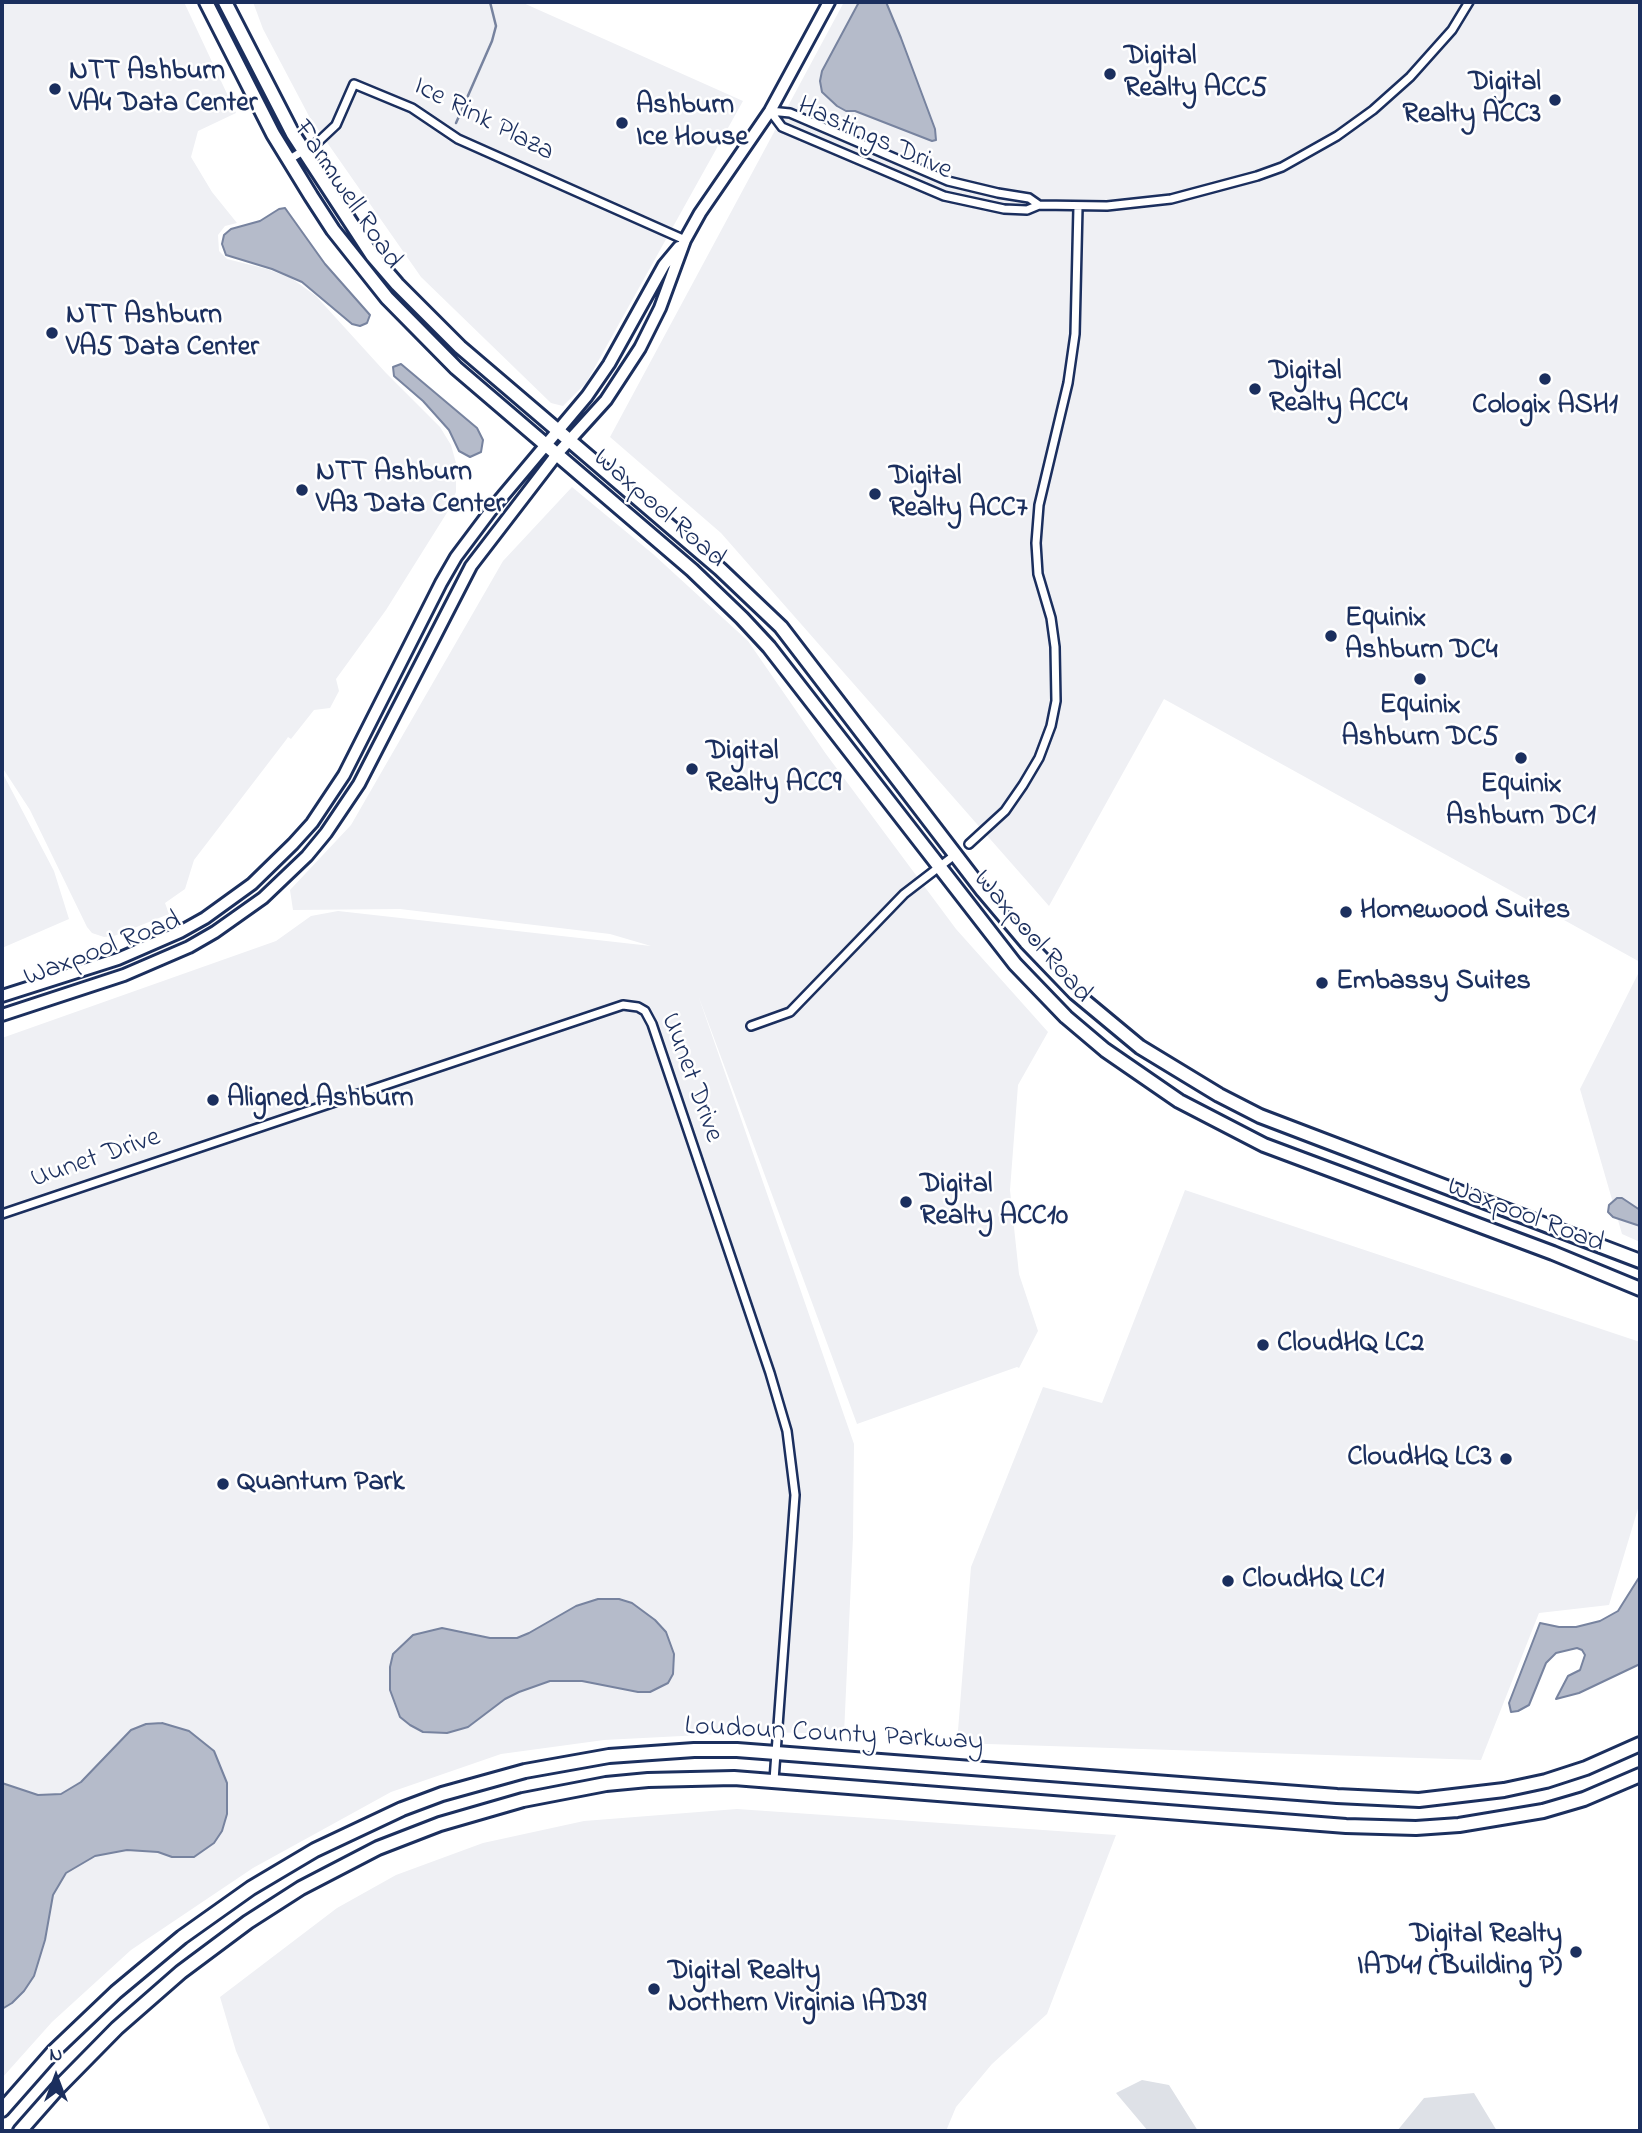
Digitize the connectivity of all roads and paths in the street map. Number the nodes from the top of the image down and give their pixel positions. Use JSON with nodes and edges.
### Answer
{"nodes":[{"id":1,"x":206,"y":2,"type":"edge"},
{"id":2,"x":225,"y":2,"type":"edge"},
{"id":3,"x":829,"y":2,"type":"edge"},
{"id":4,"x":1469,"y":2,"type":"edge"},
{"id":5,"x":770,"y":111,"type":"junction"},
{"id":6,"x":304,"y":150,"type":"junction"},
{"id":7,"x":290,"y":159,"type":"junction"},
{"id":8,"x":1039,"y":205,"type":"junction"},
{"id":9,"x":1078,"y":207,"type":"junction"},
{"id":10,"x":685,"y":240,"type":"junction"},
{"id":11,"x":564,"y":436,"type":"junction"},
{"id":12,"x":546,"y":445,"type":"junction"},
{"id":13,"x":557,"y":454,"type":"junction"},
{"id":14,"x":970,"y":844,"type":"dead end"},
{"id":15,"x":956,"y":854,"type":"junction"},
{"id":16,"x":938,"y":867,"type":"junction"},
{"id":17,"x":2,"y":996,"type":"edge"},
{"id":18,"x":2,"y":1015,"type":"edge"},
{"id":19,"x":751,"y":1026,"type":"dead end"},
{"id":20,"x":2,"y":1214,"type":"edge"},
{"id":21,"x":1640,"y":1261,"type":"edge"},
{"id":22,"x":1640,"y":1289,"type":"edge"},
{"id":23,"x":1640,"y":1744,"type":"edge"},
{"id":24,"x":776,"y":1751,"type":"junction"},
{"id":25,"x":1640,"y":1775,"type":"edge"},
{"id":26,"x":774,"y":1780,"type":"junction"},
{"id":27,"x":2,"y":2110,"type":"edge"},
{"id":28,"x":20,"y":2131,"type":"edge"}],
"edges":[{"from":1,"to":7,"type":"main road","name":"Farmwell Road"},
{"from":2,"to":6,"type":"main road","name":"Farmwell Road"},
{"from":3,"to":5,"type":"main road"},
{"from":4,"to":9,"type":"street","name":"Hastings Drive"},
{"from":5,"to":8,"type":"street","name":"Hastings Drive"},
{"from":5,"to":8,"type":"street","name":"Hastings Drive"},
{"from":5,"to":10,"type":"main road"},
{"from":6,"to":7,"type":"street","name":"Ice Rink Plaza"},
{"from":6,"to":10,"type":"street","name":"Ice Rink Plaza"},
{"from":6,"to":11,"type":"main road","name":"Farmwell Road"},
{"from":7,"to":12,"type":"main road","name":"Farmwell Road"},
{"from":8,"to":9,"type":"street","name":"Hastings Drive"},
{"from":9,"to":14,"type":"street"},
{"from":10,"to":11,"type":"main road"},
{"from":10,"to":11,"type":"main road"},
{"from":11,"to":12,"type":"main road","name":"Waxpool Road"},
{"from":11,"to":13,"type":"main road","name":"Waxpool Road"},
{"from":11,"to":15,"type":"main road","name":"Waxpool Road"},
{"from":12,"to":13,"type":"main road","name":"Waxpool Road"},
{"from":12,"to":17,"type":"main road","name":"Waxpool Road"},
{"from":13,"to":16,"type":"main road","name":"Waxpool Road"},
{"from":13,"to":18,"type":"main road","name":"Waxpool Road"},
{"from":15,"to":16,"type":"street"},
{"from":15,"to":21,"type":"main road","name":"Waxpool Road"},
{"from":16,"to":19,"type":"street"},
{"from":16,"to":22,"type":"main road","name":"Waxpool Road"},
{"from":20,"to":24,"type":"street","name":"Uunet Drive"},
{"from":23,"to":24,"type":"main road","name":"Loudoun County Parkway"},
{"from":24,"to":26,"type":"street","name":"Uunet Drive"},
{"from":24,"to":27,"type":"main road","name":"Loudoun County Parkway"},
{"from":25,"to":26,"type":"main road","name":"Loudoun County Parkway"},
{"from":26,"to":28,"type":"main road","name":"Loudoun County Parkway"}]}
